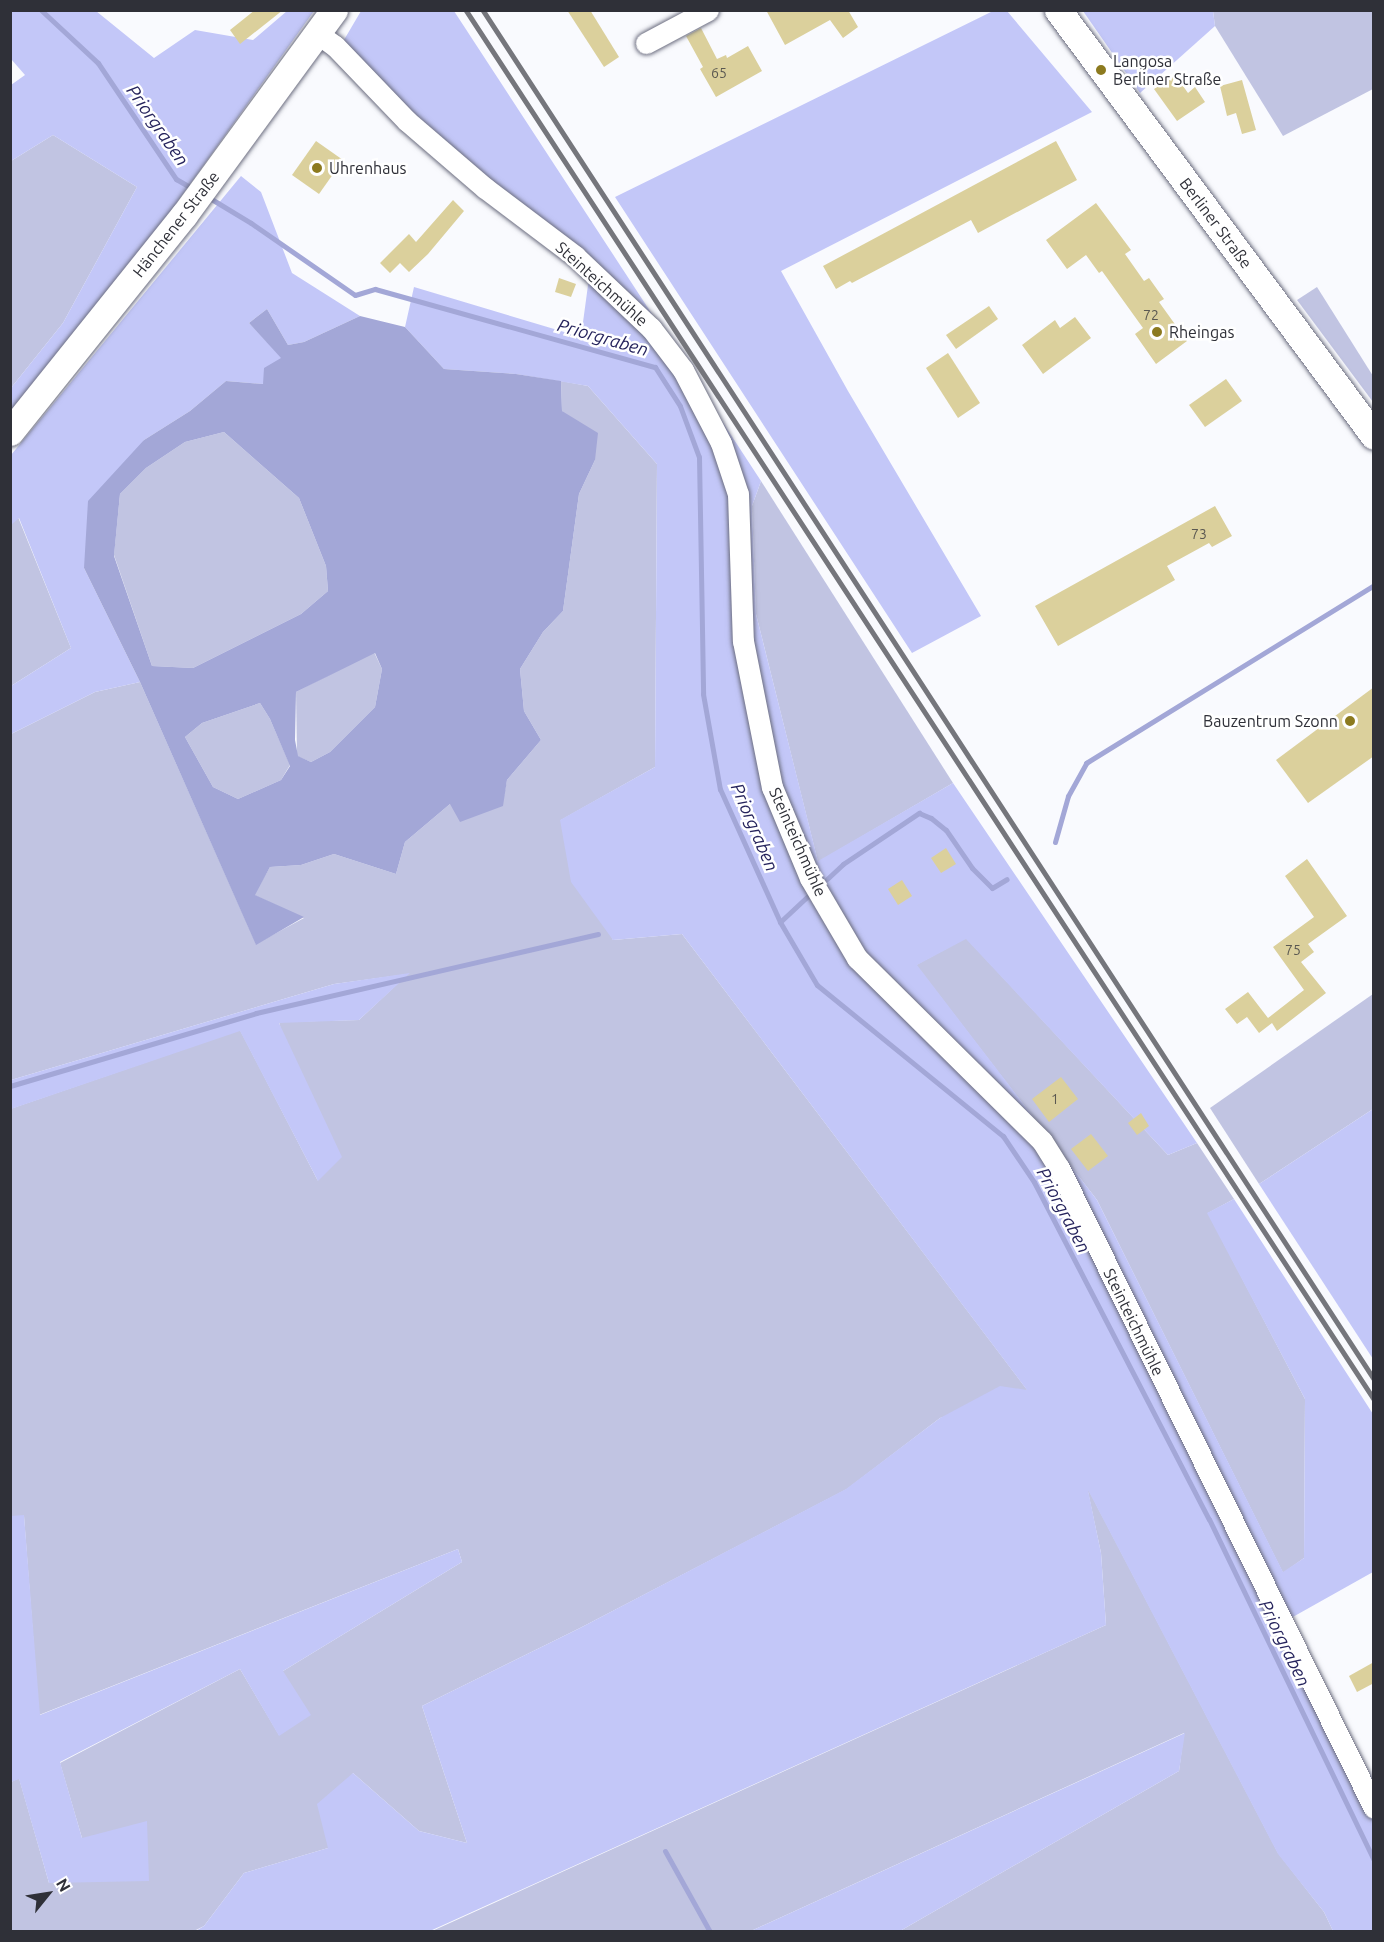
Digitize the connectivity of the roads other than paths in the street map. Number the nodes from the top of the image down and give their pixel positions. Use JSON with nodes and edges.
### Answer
{"nodes":[{"id":1,"x":334,"y":10,"type":"edge"},
{"id":2,"x":708,"y":10,"type":"edge"},
{"id":3,"x":1058,"y":10,"type":"edge"},
{"id":4,"x":318,"y":33,"type":"junction"},
{"id":5,"x":646,"y":44,"type":"dead end"},
{"id":6,"x":10,"y":432,"type":"edge"},
{"id":7,"x":1374,"y":436,"type":"edge"},
{"id":8,"x":1374,"y":1808,"type":"edge"}],
"edges":[{"from":1,"to":4,"type":"main road","name":"Hänchener Straße"},
{"from":2,"to":5,"type":"street"},
{"from":3,"to":7,"type":"main road","name":"Berliner Straße"},
{"from":4,"to":6,"type":"main road","name":"Hänchener Straße"},
{"from":4,"to":8,"type":"street","name":"Steinteichmühle"}]}
